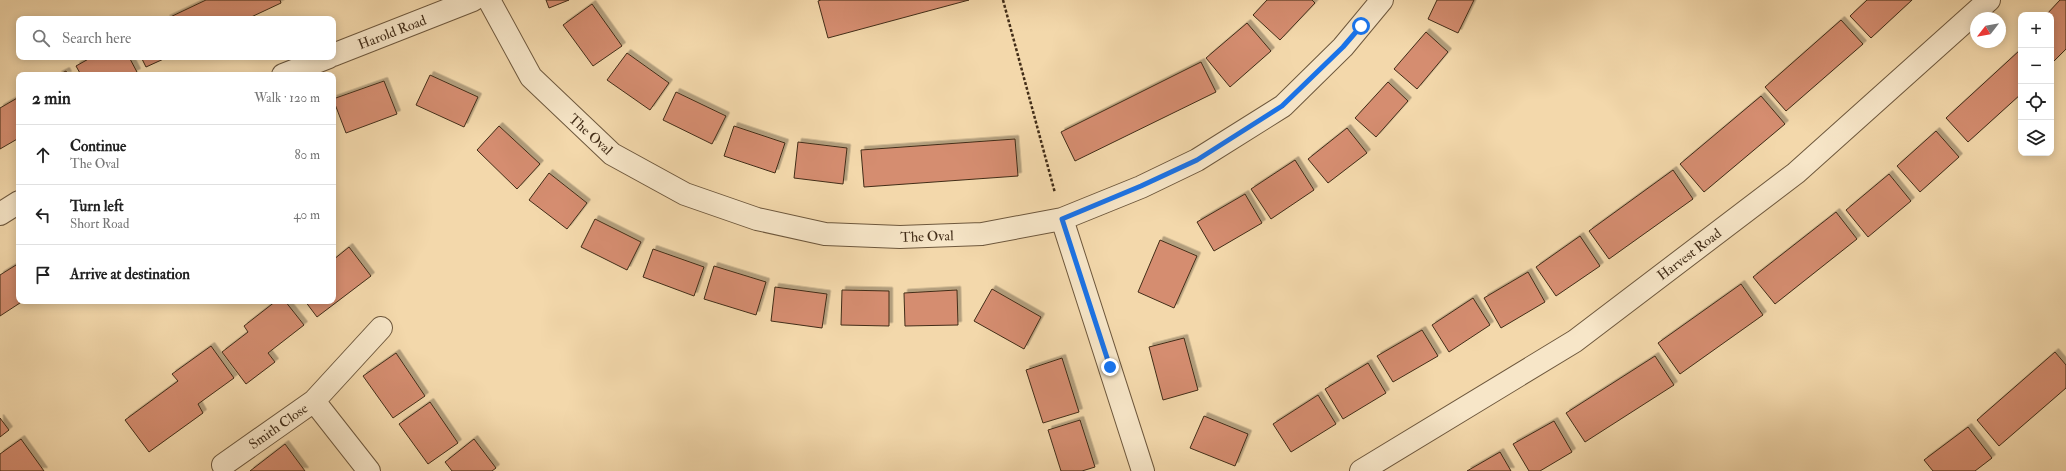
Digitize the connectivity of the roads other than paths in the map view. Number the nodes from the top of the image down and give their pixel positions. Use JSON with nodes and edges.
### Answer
{"nodes":[{"id":1,"x":473,"y":0,"type":"edge"},
{"id":2,"x":489,"y":0,"type":"edge"},
{"id":3,"x":1382,"y":0,"type":"edge"},
{"id":4,"x":1989,"y":0,"type":"edge"},
{"id":5,"x":336,"y":54,"type":"edge"},
{"id":6,"x":320,"y":60,"type":"edge"},
{"id":7,"x":290,"y":72,"type":"edge"},
{"id":8,"x":16,"y":204,"type":"edge"},
{"id":9,"x":0,"y":214,"type":"edge"},
{"id":10,"x":1062,"y":219,"type":"junction"},
{"id":11,"x":381,"y":328,"type":"dead end"},
{"id":12,"x":314,"y":401,"type":"junction"},
{"id":13,"x":223,"y":465,"type":"dead end"},
{"id":14,"x":369,"y":471,"type":"edge"},
{"id":15,"x":1143,"y":471,"type":"edge"},
{"id":16,"x":1361,"y":471,"type":"edge"}],
"edges":[{"from":1,"to":5,"type":"street","name":"Harold Road"},
{"from":2,"to":10,"type":"street","name":"The Oval"},
{"from":3,"to":10,"type":"street","name":"The Oval"},
{"from":4,"to":16,"type":"street","name":"Harvest Road"},
{"from":6,"to":7,"type":"street"},
{"from":8,"to":9,"type":"street"},
{"from":10,"to":15,"type":"street"},
{"from":11,"to":12,"type":"street","name":"Smith Close"},
{"from":12,"to":13,"type":"street","name":"Smith Close"},
{"from":12,"to":14,"type":"street","name":"Smith Close"}]}
